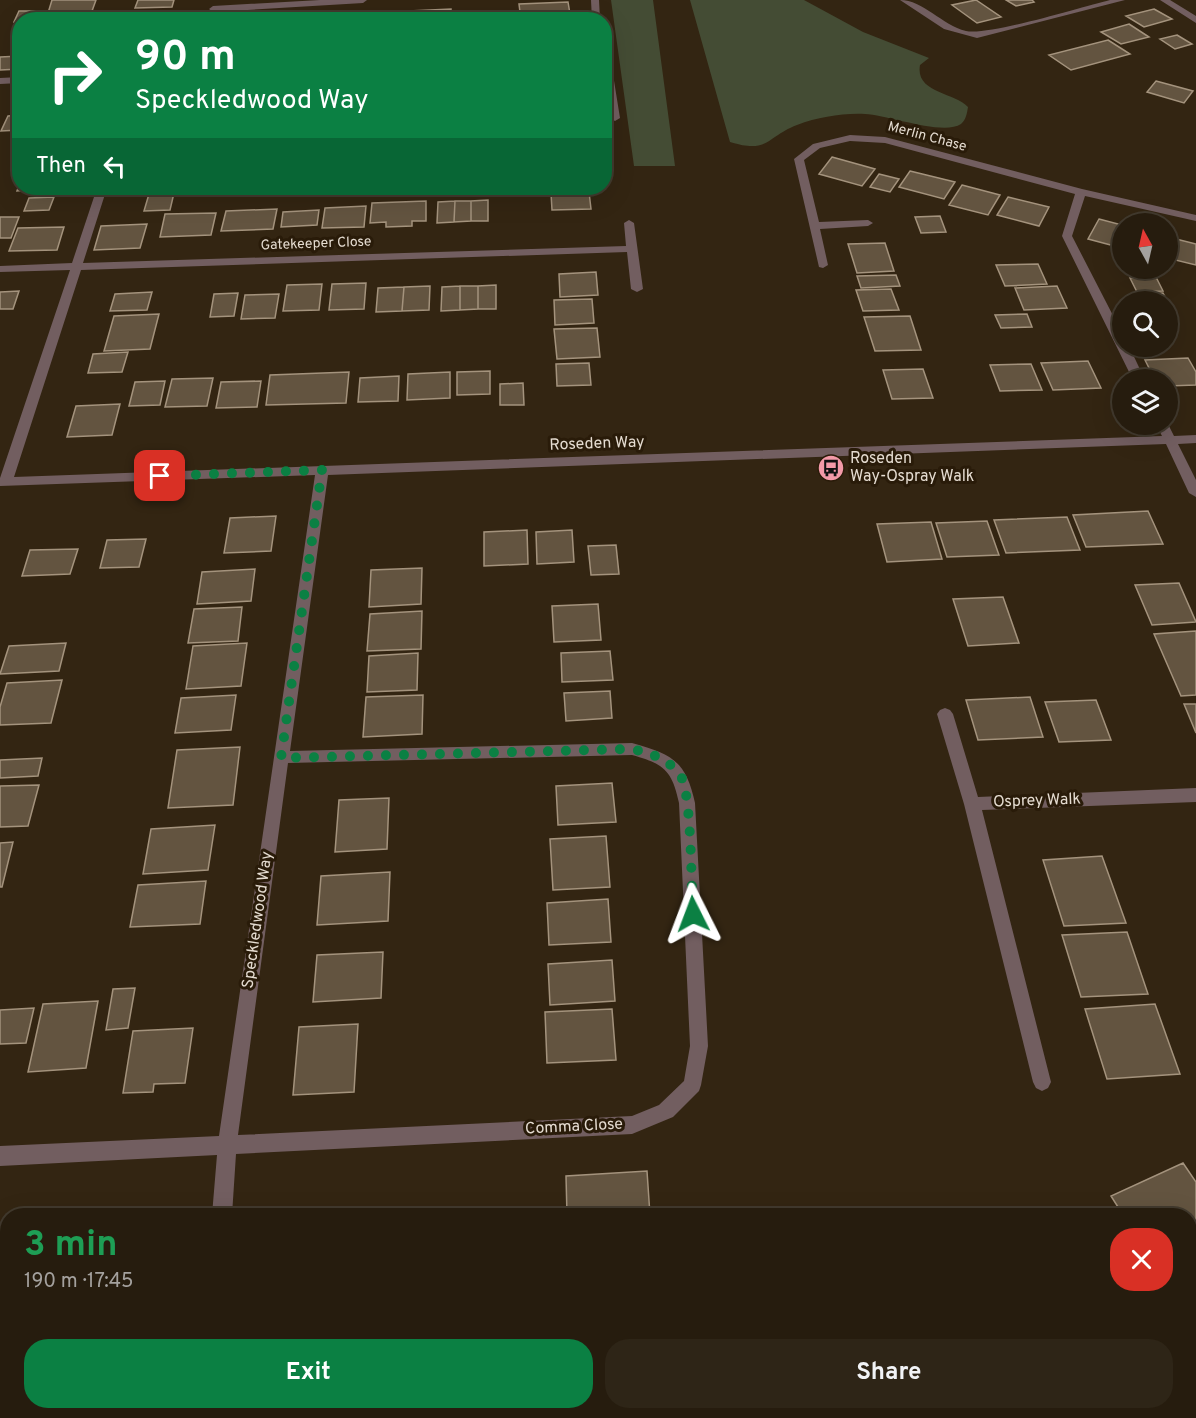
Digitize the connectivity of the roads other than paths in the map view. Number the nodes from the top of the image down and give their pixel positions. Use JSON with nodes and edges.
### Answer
{"nodes":[{"id":1,"x":363,"y":0,"type":"edge"},
{"id":2,"x":903,"y":0,"type":"edge"},
{"id":3,"x":1121,"y":0,"type":"edge"},
{"id":4,"x":1164,"y":0,"type":"edge"},
{"id":5,"x":214,"y":4,"type":"edge"},
{"id":6,"x":1196,"y":20,"type":"edge"},
{"id":7,"x":612,"y":110,"type":"edge"},
{"id":8,"x":615,"y":118,"type":"dead end"},
{"id":9,"x":1081,"y":192,"type":"junction"},
{"id":10,"x":100,"y":195,"type":"edge"},
{"id":11,"x":1196,"y":218,"type":"edge"},
{"id":12,"x":629,"y":222,"type":"dead end"},
{"id":13,"x":868,"y":223,"type":"dead end"},
{"id":14,"x":813,"y":226,"type":"junction"},
{"id":15,"x":633,"y":249,"type":"junction"},
{"id":16,"x":823,"y":265,"type":"dead end"},
{"id":17,"x":77,"y":267,"type":"junction"},
{"id":18,"x":0,"y":269,"type":"edge"},
{"id":19,"x":638,"y":289,"type":"dead end"},
{"id":20,"x":1112,"y":326,"type":"edge"},
{"id":21,"x":1167,"y":435,"type":"edge"},
{"id":22,"x":1196,"y":438,"type":"edge"},
{"id":23,"x":1169,"y":440,"type":"junction"},
{"id":24,"x":322,"y":470,"type":"junction"},
{"id":25,"x":3,"y":482,"type":"edge"},
{"id":26,"x":1196,"y":493,"type":"edge"},
{"id":27,"x":945,"y":714,"type":"dead end"},
{"id":28,"x":281,"y":758,"type":"junction"},
{"id":29,"x":1196,"y":795,"type":"edge"},
{"id":30,"x":972,"y":804,"type":"junction"},
{"id":31,"x":1042,"y":1082,"type":"dead end"},
{"id":32,"x":227,"y":1144,"type":"junction"},
{"id":33,"x":0,"y":1156,"type":"edge"},
{"id":34,"x":222,"y":1208,"type":"edge"}],
"edges":[{"from":1,"to":5,"type":"street"},
{"from":2,"to":3,"type":"street"},
{"from":4,"to":6,"type":"street"},
{"from":7,"to":8,"type":"street"},
{"from":9,"to":11,"type":"street","name":"Merlin Chase"},
{"from":9,"to":14,"type":"street","name":"Merlin Chase"},
{"from":9,"to":20,"type":"street"},
{"from":10,"to":17,"type":"street"},
{"from":12,"to":15,"type":"street"},
{"from":13,"to":14,"type":"street"},
{"from":14,"to":16,"type":"street","name":"Merlin Chase"},
{"from":15,"to":17,"type":"street","name":"Gatekeeper Close"},
{"from":15,"to":19,"type":"street"},
{"from":17,"to":18,"type":"street","name":"Gatekeeper Close"},
{"from":17,"to":25,"type":"street"},
{"from":21,"to":23,"type":"street"},
{"from":22,"to":23,"type":"street","name":"Roseden Way"},
{"from":23,"to":24,"type":"street","name":"Roseden Way"},
{"from":23,"to":26,"type":"street"},
{"from":24,"to":25,"type":"street","name":"Roseden Way"},
{"from":24,"to":28,"type":"street","name":"Speckledwood Way"},
{"from":27,"to":30,"type":"street","name":"Osprey Walk"},
{"from":28,"to":32,"type":"street","name":"Speckledwood Way"},
{"from":28,"to":32,"type":"street","name":"Comma Close"},
{"from":29,"to":30,"type":"street","name":"Osprey Walk"},
{"from":30,"to":31,"type":"street"},
{"from":32,"to":33,"type":"street"},
{"from":32,"to":34,"type":"street","name":"Speckledwood Way"}]}
